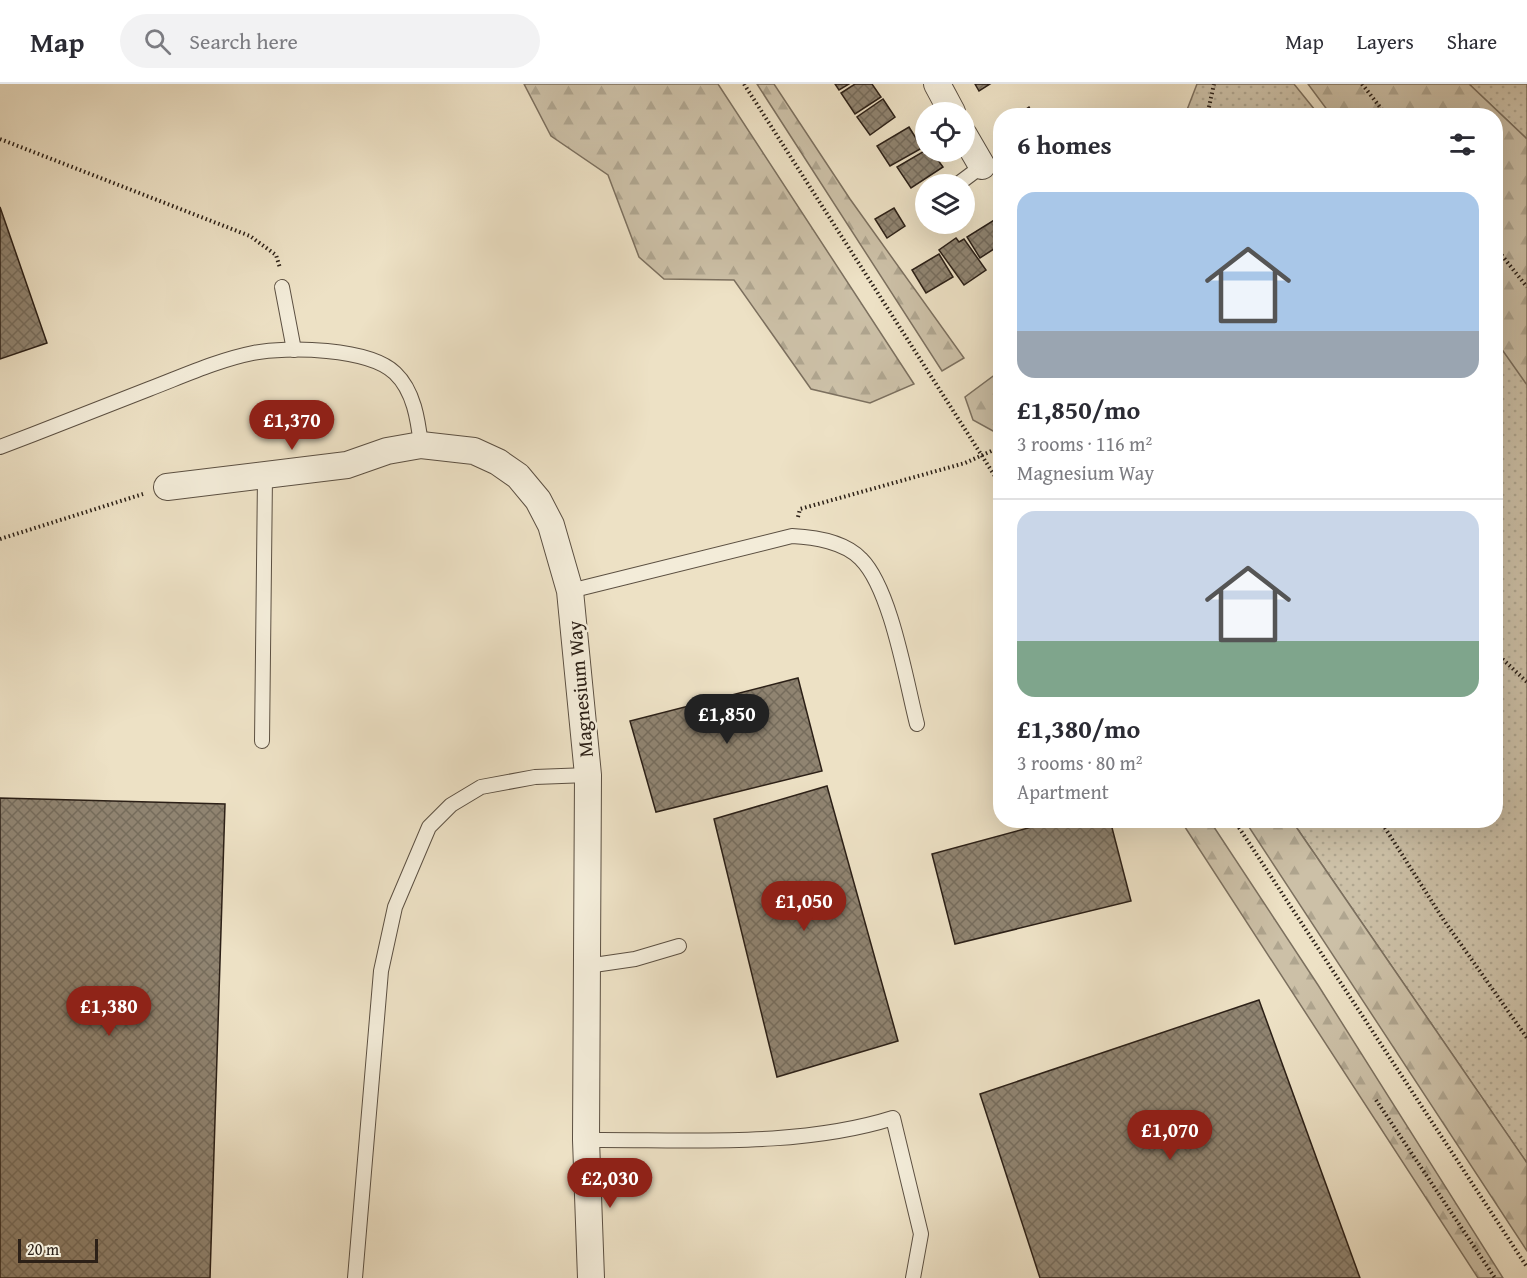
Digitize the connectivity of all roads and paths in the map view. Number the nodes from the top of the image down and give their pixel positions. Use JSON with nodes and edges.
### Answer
{"nodes":[{"id":1,"x":744,"y":84,"type":"edge"},
{"id":2,"x":937,"y":84,"type":"edge"},
{"id":3,"x":1214,"y":84,"type":"edge"},
{"id":4,"x":1362,"y":84,"type":"edge"},
{"id":5,"x":947,"y":102,"type":"edge"},
{"id":6,"x":1209,"y":108,"type":"edge"},
{"id":7,"x":1381,"y":108,"type":"edge"},
{"id":8,"x":0,"y":139,"type":"edge"},
{"id":9,"x":975,"y":154,"type":"edge"},
{"id":10,"x":982,"y":166,"type":"joint"},
{"id":11,"x":971,"y":174,"type":"edge"},
{"id":12,"x":1503,"y":257,"type":"edge"},
{"id":13,"x":282,"y":287,"type":"joint"},
{"id":14,"x":1527,"y":287,"type":"edge"},
{"id":15,"x":294,"y":350,"type":"junction"},
{"id":16,"x":421,"y":445,"type":"junction"},
{"id":17,"x":0,"y":447,"type":"edge"},
{"id":18,"x":993,"y":451,"type":"edge"},
{"id":19,"x":981,"y":457,"type":"junction"},
{"id":20,"x":993,"y":474,"type":"edge"},
{"id":21,"x":265,"y":476,"type":"junction"},
{"id":22,"x":167,"y":487,"type":"joint"},
{"id":23,"x":792,"y":536,"type":"junction"},
{"id":24,"x":0,"y":540,"type":"edge"},
{"id":25,"x":570,"y":591,"type":"junction"},
{"id":26,"x":1503,"y":660,"type":"edge"},
{"id":27,"x":1527,"y":682,"type":"edge"},
{"id":28,"x":917,"y":724,"type":"dead end"},
{"id":29,"x":262,"y":741,"type":"dead end"},
{"id":30,"x":588,"y":774,"type":"junction"},
{"id":31,"x":1239,"y":828,"type":"edge"},
{"id":32,"x":1385,"y":828,"type":"edge"},
{"id":33,"x":679,"y":946,"type":"dead end"},
{"id":34,"x":587,"y":966,"type":"junction"},
{"id":35,"x":1527,"y":1038,"type":"edge"},
{"id":36,"x":1376,"y":1100,"type":"dead end"},
{"id":37,"x":586,"y":1140,"type":"junction"},
{"id":38,"x":1527,"y":1267,"type":"edge"},
{"id":39,"x":356,"y":1278,"type":"edge"},
{"id":40,"x":591,"y":1278,"type":"edge"},
{"id":41,"x":913,"y":1278,"type":"edge"},
{"id":42,"x":1496,"y":1278,"type":"edge"}],
"edges":[{"from":1,"to":19,"type":"path"},
{"from":2,"to":5,"type":"street"},
{"from":3,"to":6,"type":"path"},
{"from":4,"to":7,"type":"path"},
{"from":8,"to":13,"type":"path"},
{"from":9,"to":10,"type":"street"},
{"from":10,"to":11,"type":"lane"},
{"from":12,"to":14,"type":"path"},
{"from":13,"to":15,"type":"lane"},
{"from":15,"to":16,"type":"lane"},
{"from":15,"to":17,"type":"lane"},
{"from":16,"to":21,"type":"street","name":"Magnesium Way"},
{"from":16,"to":25,"type":"street","name":"Magnesium Way"},
{"from":18,"to":19,"type":"path"},
{"from":19,"to":20,"type":"path"},
{"from":19,"to":23,"type":"path"},
{"from":21,"to":22,"type":"street","name":"Magnesium Way"},
{"from":21,"to":29,"type":"lane"},
{"from":22,"to":24,"type":"path"},
{"from":23,"to":25,"type":"lane"},
{"from":23,"to":28,"type":"lane"},
{"from":25,"to":30,"type":"street","name":"Magnesium Way"},
{"from":26,"to":27,"type":"path"},
{"from":30,"to":34,"type":"street","name":"Magnesium Way"},
{"from":30,"to":39,"type":"lane"},
{"from":31,"to":38,"type":"path"},
{"from":32,"to":35,"type":"path"},
{"from":33,"to":34,"type":"lane"},
{"from":34,"to":37,"type":"street","name":"Magnesium Way"},
{"from":36,"to":42,"type":"path"},
{"from":37,"to":40,"type":"street","name":"Magnesium Way"},
{"from":37,"to":41,"type":"lane"}]}
